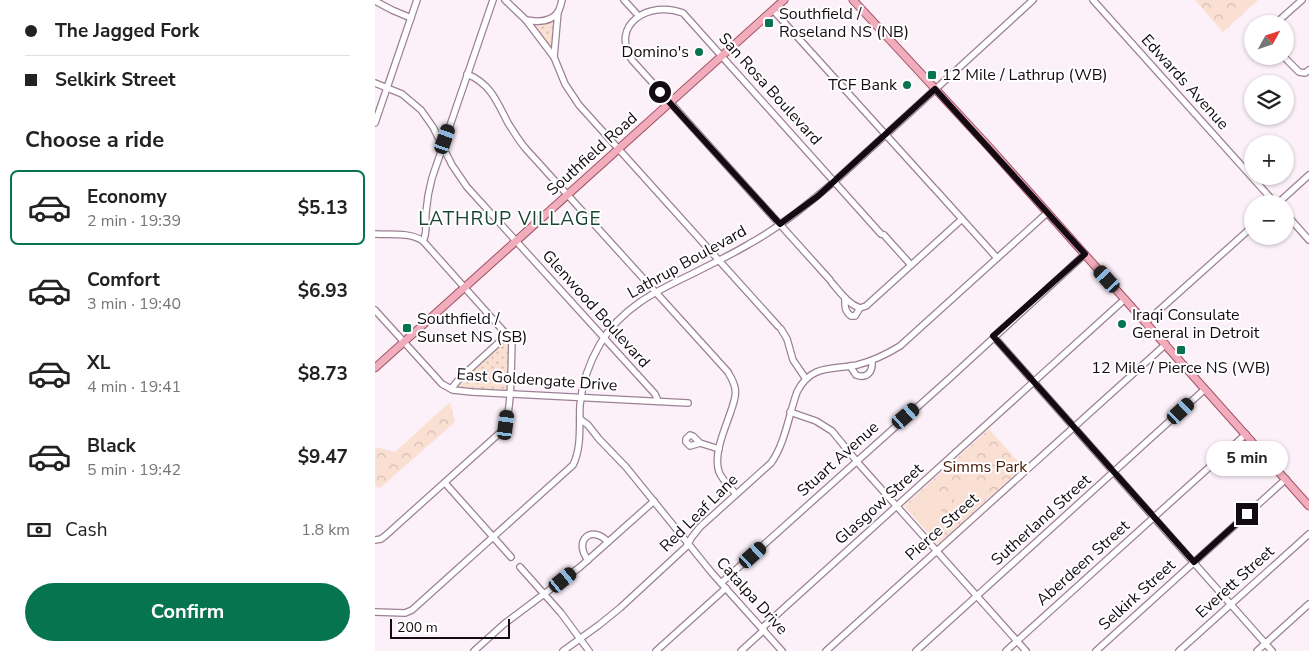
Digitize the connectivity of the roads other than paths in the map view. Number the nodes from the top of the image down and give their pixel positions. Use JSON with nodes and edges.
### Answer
{"nodes":[{"id":1,"x":417,"y":0,"type":"edge"},
{"id":2,"x":493,"y":0,"type":"edge"},
{"id":3,"x":505,"y":0,"type":"edge"},
{"id":4,"x":562,"y":0,"type":"edge"},
{"id":5,"x":624,"y":0,"type":"edge"},
{"id":6,"x":784,"y":0,"type":"edge"},
{"id":7,"x":853,"y":0,"type":"edge"},
{"id":8,"x":1033,"y":0,"type":"edge"},
{"id":9,"x":1093,"y":0,"type":"edge"},
{"id":10,"x":1302,"y":0,"type":"edge"},
{"id":11,"x":375,"y":1,"type":"edge"},
{"id":12,"x":773,"y":10,"type":"junction"},
{"id":13,"x":558,"y":12,"type":"junction"},
{"id":14,"x":636,"y":13,"type":"junction"},
{"id":15,"x":1285,"y":15,"type":"edge"},
{"id":16,"x":411,"y":18,"type":"junction"},
{"id":17,"x":526,"y":20,"type":"junction"},
{"id":18,"x":721,"y":56,"type":"junction"},
{"id":19,"x":554,"y":57,"type":"junction"},
{"id":20,"x":1291,"y":65,"type":"edge"},
{"id":21,"x":1309,"y":70,"type":"edge"},
{"id":22,"x":467,"y":74,"type":"junction"},
{"id":23,"x":375,"y":83,"type":"edge"},
{"id":24,"x":387,"y":88,"type":"junction"},
{"id":25,"x":935,"y":89,"type":"junction"},
{"id":26,"x":670,"y":102,"type":"junction"},
{"id":27,"x":375,"y":123,"type":"edge"},
{"id":28,"x":886,"y":134,"type":"junction"},
{"id":29,"x":443,"y":146,"type":"junction"},
{"id":30,"x":618,"y":149,"type":"junction"},
{"id":31,"x":1309,"y":175,"type":"edge"},
{"id":32,"x":835,"y":181,"type":"junction"},
{"id":33,"x":567,"y":195,"type":"junction"},
{"id":34,"x":1269,"y":195,"type":"edge"},
{"id":35,"x":1287,"y":195,"type":"edge"},
{"id":36,"x":1047,"y":213,"type":"junction"},
{"id":37,"x":962,"y":219,"type":"junction"},
{"id":38,"x":780,"y":224,"type":"junction"},
{"id":39,"x":1294,"y":224,"type":"edge"},
{"id":40,"x":375,"y":234,"type":"edge"},
{"id":41,"x":1244,"y":234,"type":"edge"},
{"id":42,"x":1309,"y":240,"type":"edge"},
{"id":43,"x":423,"y":241,"type":"junction"},
{"id":44,"x":516,"y":241,"type":"junction"},
{"id":45,"x":1085,"y":254,"type":"junction"},
{"id":46,"x":997,"y":258,"type":"junction"},
{"id":47,"x":719,"y":260,"type":"junction"},
{"id":48,"x":911,"y":265,"type":"junction"},
{"id":49,"x":465,"y":288,"type":"junction"},
{"id":50,"x":655,"y":292,"type":"junction"},
{"id":51,"x":845,"y":298,"type":"junction"},
{"id":52,"x":1125,"y":299,"type":"junction"},
{"id":53,"x":859,"y":308,"type":"junction"},
{"id":54,"x":375,"y":310,"type":"edge"},
{"id":55,"x":1145,"y":322,"type":"junction"},
{"id":56,"x":507,"y":335,"type":"junction"},
{"id":57,"x":993,"y":336,"type":"junction"},
{"id":58,"x":604,"y":338,"type":"junction"},
{"id":59,"x":404,"y":342,"type":"junction"},
{"id":60,"x":1166,"y":344,"type":"junction"},
{"id":61,"x":872,"y":361,"type":"junction"},
{"id":62,"x":850,"y":366,"type":"junction"},
{"id":63,"x":375,"y":368,"type":"edge"},
{"id":64,"x":806,"y":378,"type":"junction"},
{"id":65,"x":1034,"y":381,"type":"junction"},
{"id":66,"x":451,"y":389,"type":"junction"},
{"id":67,"x":1205,"y":389,"type":"junction"},
{"id":68,"x":509,"y":393,"type":"junction"},
{"id":69,"x":581,"y":397,"type":"junction"},
{"id":70,"x":658,"y":401,"type":"junction"},
{"id":71,"x":688,"y":402,"type":"dead end"},
{"id":72,"x":790,"y":412,"type":"junction"},
{"id":73,"x":580,"y":420,"type":"junction"},
{"id":74,"x":1073,"y":427,"type":"junction"},
{"id":75,"x":1246,"y":434,"type":"junction"},
{"id":76,"x":700,"y":443,"type":"dead end"},
{"id":77,"x":719,"y":449,"type":"junction"},
{"id":78,"x":857,"y":460,"type":"junction"},
{"id":79,"x":1114,"y":472,"type":"junction"},
{"id":80,"x":1286,"y":479,"type":"junction"},
{"id":81,"x":445,"y":483,"type":"junction"},
{"id":82,"x":736,"y":494,"type":"junction"},
{"id":83,"x":654,"y":501,"type":"junction"},
{"id":84,"x":897,"y":506,"type":"junction"},
{"id":85,"x":1309,"y":506,"type":"edge"},
{"id":86,"x":1154,"y":518,"type":"junction"},
{"id":87,"x":1309,"y":534,"type":"edge"},
{"id":88,"x":492,"y":537,"type":"junction"},
{"id":89,"x":375,"y":540,"type":"edge"},
{"id":90,"x":608,"y":542,"type":"junction"},
{"id":91,"x":689,"y":544,"type":"junction"},
{"id":92,"x":937,"y":551,"type":"junction"},
{"id":93,"x":511,"y":557,"type":"dead end"},
{"id":94,"x":588,"y":560,"type":"junction"},
{"id":95,"x":1194,"y":562,"type":"junction"},
{"id":96,"x":520,"y":568,"type":"dead end"},
{"id":97,"x":723,"y":586,"type":"junction"},
{"id":98,"x":545,"y":594,"type":"junction"},
{"id":99,"x":977,"y":596,"type":"junction"},
{"id":100,"x":1231,"y":604,"type":"junction"},
{"id":101,"x":1309,"y":604,"type":"edge"},
{"id":102,"x":375,"y":612,"type":"edge"},
{"id":103,"x":763,"y":629,"type":"junction"},
{"id":104,"x":580,"y":638,"type":"junction"},
{"id":105,"x":1017,"y":641,"type":"junction"},
{"id":106,"x":1265,"y":643,"type":"junction"},
{"id":107,"x":474,"y":651,"type":"edge"},
{"id":108,"x":563,"y":651,"type":"edge"},
{"id":109,"x":589,"y":651,"type":"edge"},
{"id":110,"x":656,"y":651,"type":"edge"},
{"id":111,"x":741,"y":651,"type":"edge"},
{"id":112,"x":782,"y":651,"type":"edge"},
{"id":113,"x":827,"y":651,"type":"edge"},
{"id":114,"x":916,"y":651,"type":"edge"},
{"id":115,"x":1006,"y":651,"type":"edge"},
{"id":116,"x":1026,"y":651,"type":"edge"},
{"id":117,"x":1096,"y":651,"type":"edge"},
{"id":118,"x":1179,"y":651,"type":"edge"},
{"id":119,"x":1257,"y":651,"type":"edge"},
{"id":120,"x":1272,"y":651,"type":"edge"}],
"edges":[{"from":1,"to":16,"type":"street"},
{"from":2,"to":22,"type":"street"},
{"from":3,"to":17,"type":"street"},
{"from":4,"to":13,"type":"street"},
{"from":5,"to":14,"type":"street"},
{"from":6,"to":12,"type":"main road","name":"Southfield Road"},
{"from":7,"to":25,"type":"main road"},
{"from":8,"to":25,"type":"street","name":"Lathrup Boulevard"},
{"from":9,"to":34,"type":"street","name":"Edwards Avenue"},
{"from":10,"to":15,"type":"street"},
{"from":11,"to":16,"type":"street"},
{"from":12,"to":18,"type":"main road","name":"Southfield Road"},
{"from":12,"to":28,"type":"street"},
{"from":13,"to":17,"type":"street"},
{"from":13,"to":19,"type":"street"},
{"from":14,"to":18,"type":"street","name":"San Rosa Boulevard"},
{"from":14,"to":26,"type":"street"},
{"from":16,"to":24,"type":"street"},
{"from":17,"to":19,"type":"street"},
{"from":18,"to":26,"type":"main road","name":"Southfield Road"},
{"from":18,"to":32,"type":"street","name":"San Rosa Boulevard"},
{"from":19,"to":30,"type":"street"},
{"from":20,"to":21,"type":"street"},
{"from":22,"to":29,"type":"street"},
{"from":22,"to":33,"type":"street"},
{"from":23,"to":24,"type":"street","name":"Glenwood Boulevard"},
{"from":24,"to":27,"type":"street"},
{"from":24,"to":29,"type":"street","name":"Glenwood Boulevard"},
{"from":25,"to":28,"type":"street","name":"Lathrup Boulevard"},
{"from":25,"to":36,"type":"main road"},
{"from":26,"to":30,"type":"main road","name":"Southfield Road"},
{"from":26,"to":38,"type":"street"},
{"from":28,"to":32,"type":"street","name":"Lathrup Boulevard"},
{"from":28,"to":37,"type":"street"},
{"from":29,"to":43,"type":"street"},
{"from":29,"to":44,"type":"street","name":"Glenwood Boulevard"},
{"from":30,"to":33,"type":"main road","name":"Southfield Road"},
{"from":30,"to":47,"type":"street"},
{"from":31,"to":35,"type":"street"},
{"from":32,"to":38,"type":"street","name":"Lathrup Boulevard"},
{"from":32,"to":48,"type":"street","name":"San Rosa Boulevard"},
{"from":33,"to":44,"type":"main road","name":"Southfield Road"},
{"from":33,"to":50,"type":"street"},
{"from":36,"to":45,"type":"main road"},
{"from":36,"to":46,"type":"street"},
{"from":37,"to":46,"type":"street"},
{"from":37,"to":48,"type":"street"},
{"from":38,"to":47,"type":"street","name":"Lathrup Boulevard"},
{"from":38,"to":51,"type":"street"},
{"from":39,"to":42,"type":"street"},
{"from":40,"to":43,"type":"street"},
{"from":41,"to":55,"type":"street"},
{"from":43,"to":49,"type":"street"},
{"from":44,"to":49,"type":"main road","name":"Southfield Road"},
{"from":44,"to":58,"type":"street","name":"Glenwood Boulevard"},
{"from":45,"to":52,"type":"main road"},
{"from":45,"to":57,"type":"street","name":"Stuart Avenue"},
{"from":46,"to":61,"type":"street"},
{"from":47,"to":50,"type":"street","name":"Lathrup Boulevard"},
{"from":47,"to":64,"type":"street"},
{"from":48,"to":53,"type":"street"},
{"from":49,"to":56,"type":"street"},
{"from":49,"to":59,"type":"main road","name":"Southfield Road"},
{"from":50,"to":58,"type":"street","name":"Lathrup Boulevard"},
{"from":50,"to":77,"type":"street"},
{"from":51,"to":53,"type":"street"},
{"from":51,"to":53,"type":"street"},
{"from":52,"to":55,"type":"main road"},
{"from":52,"to":65,"type":"street","name":"Glasgow Street"},
{"from":54,"to":59,"type":"street","name":"East Goldengate Drive"},
{"from":55,"to":60,"type":"main road"},
{"from":56,"to":66,"type":"street"},
{"from":56,"to":68,"type":"street"},
{"from":57,"to":65,"type":"street"},
{"from":57,"to":78,"type":"street","name":"Stuart Avenue"},
{"from":58,"to":69,"type":"street","name":"Lathrup Boulevard"},
{"from":58,"to":70,"type":"street","name":"Glenwood Boulevard"},
{"from":59,"to":63,"type":"main road","name":"Southfield Road"},
{"from":59,"to":66,"type":"street","name":"East Goldengate Drive"},
{"from":60,"to":67,"type":"main road"},
{"from":60,"to":74,"type":"street","name":"Pierce Street"},
{"from":61,"to":62,"type":"street"},
{"from":61,"to":62,"type":"street"},
{"from":62,"to":64,"type":"street"},
{"from":64,"to":72,"type":"street","name":"Red Leaf Lane"},
{"from":65,"to":74,"type":"street"},
{"from":65,"to":84,"type":"street","name":"Glasgow Street"},
{"from":66,"to":68,"type":"street","name":"East Goldengate Drive"},
{"from":67,"to":75,"type":"main road"},
{"from":67,"to":79,"type":"street","name":"Sutherland Street"},
{"from":68,"to":69,"type":"street","name":"East Goldengate Drive"},
{"from":68,"to":81,"type":"street"},
{"from":69,"to":70,"type":"street","name":"East Goldengate Drive"},
{"from":69,"to":73,"type":"street","name":"Lathrup Boulevard"},
{"from":70,"to":71,"type":"street","name":"East Goldengate Drive"},
{"from":72,"to":78,"type":"street"},
{"from":72,"to":82,"type":"street","name":"Red Leaf Lane"},
{"from":73,"to":83,"type":"street","name":"Catalpa Drive"},
{"from":73,"to":88,"type":"street","name":"Lathrup Boulevard"},
{"from":74,"to":79,"type":"street"},
{"from":74,"to":92,"type":"street","name":"Pierce Street"},
{"from":75,"to":80,"type":"main road"},
{"from":75,"to":86,"type":"street","name":"Aberdeen Street"},
{"from":76,"to":77,"type":"street"},
{"from":77,"to":82,"type":"street"},
{"from":78,"to":84,"type":"street"},
{"from":78,"to":97,"type":"street","name":"Stuart Avenue"},
{"from":79,"to":86,"type":"street"},
{"from":79,"to":99,"type":"street","name":"Sutherland Street"},
{"from":80,"to":85,"type":"main road"},
{"from":80,"to":95,"type":"street","name":"Selkirk Street"},
{"from":81,"to":88,"type":"street"},
{"from":81,"to":89,"type":"street"},
{"from":82,"to":91,"type":"street","name":"Red Leaf Lane"},
{"from":83,"to":90,"type":"street"},
{"from":83,"to":91,"type":"street","name":"Catalpa Drive"},
{"from":84,"to":92,"type":"street"},
{"from":84,"to":103,"type":"street","name":"Glasgow Street"},
{"from":86,"to":95,"type":"street"},
{"from":86,"to":105,"type":"street","name":"Aberdeen Street"},
{"from":87,"to":100,"type":"street","name":"Everett Street"},
{"from":88,"to":93,"type":"street"},
{"from":88,"to":102,"type":"street","name":"Lathrup Boulevard"},
{"from":90,"to":94,"type":"street"},
{"from":90,"to":94,"type":"street"},
{"from":91,"to":97,"type":"street","name":"Catalpa Drive"},
{"from":91,"to":104,"type":"street","name":"Red Leaf Lane"},
{"from":92,"to":99,"type":"street"},
{"from":92,"to":113,"type":"street","name":"Pierce Street"},
{"from":94,"to":98,"type":"street"},
{"from":95,"to":100,"type":"street"},
{"from":95,"to":117,"type":"street","name":"Selkirk Street"},
{"from":96,"to":98,"type":"street"},
{"from":97,"to":103,"type":"street","name":"Catalpa Drive"},
{"from":97,"to":110,"type":"street","name":"Stuart Avenue"},
{"from":98,"to":104,"type":"street"},
{"from":98,"to":107,"type":"street"},
{"from":99,"to":105,"type":"street"},
{"from":99,"to":114,"type":"street","name":"Sutherland Street"},
{"from":100,"to":106,"type":"street"},
{"from":100,"to":118,"type":"street","name":"Everett Street"},
{"from":101,"to":106,"type":"street"},
{"from":103,"to":111,"type":"street","name":"Glasgow Street"},
{"from":103,"to":112,"type":"street","name":"Catalpa Drive"},
{"from":104,"to":108,"type":"street","name":"Red Leaf Lane"},
{"from":104,"to":109,"type":"street"},
{"from":105,"to":115,"type":"street","name":"Aberdeen Street"},
{"from":105,"to":116,"type":"street"},
{"from":106,"to":119,"type":"street"},
{"from":106,"to":120,"type":"street"}]}
